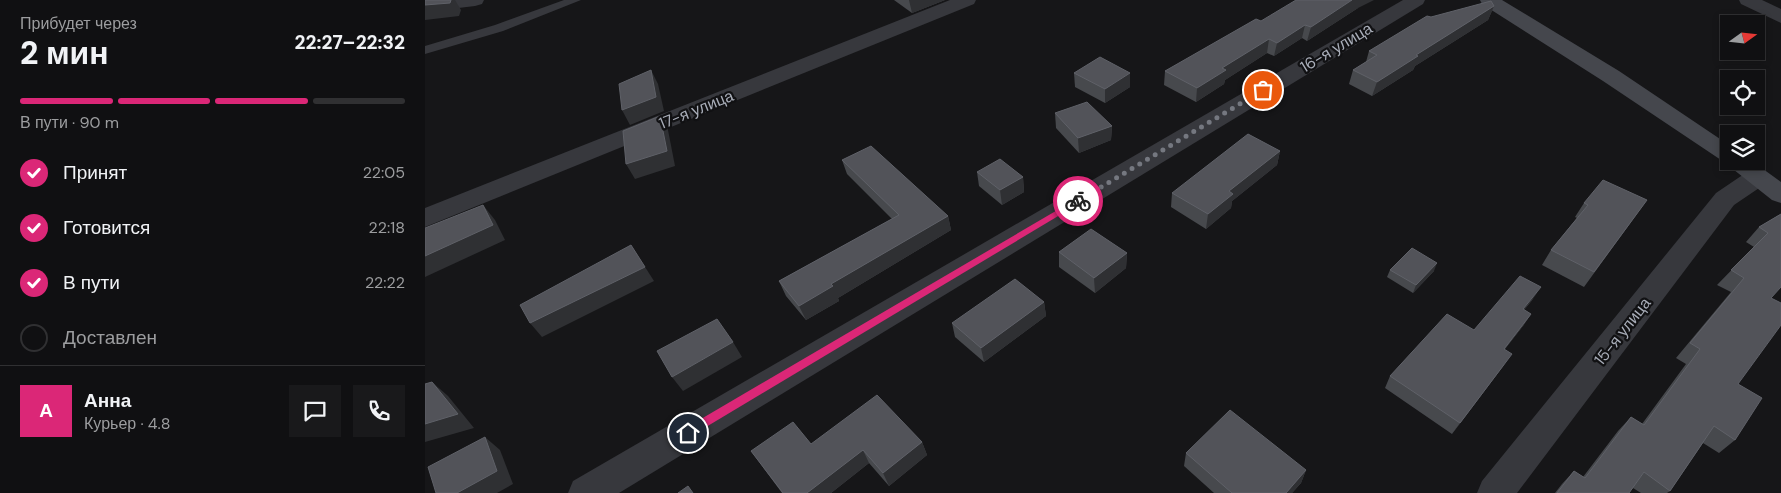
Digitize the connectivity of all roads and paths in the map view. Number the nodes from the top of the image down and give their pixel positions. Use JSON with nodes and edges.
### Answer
{"nodes":[{"id":1,"x":475,"y":0,"type":"edge"},
{"id":2,"x":575,"y":0,"type":"edge"},
{"id":3,"x":967,"y":0,"type":"edge"},
{"id":4,"x":1416,"y":0,"type":"edge"},
{"id":5,"x":1489,"y":0,"type":"edge"},
{"id":6,"x":1748,"y":0,"type":"edge"},
{"id":7,"x":425,"y":6,"type":"edge"},
{"id":8,"x":1781,"y":17,"type":"edge"},
{"id":9,"x":425,"y":50,"type":"edge"},
{"id":10,"x":1720,"y":150,"type":"edge"},
{"id":11,"x":1757,"y":178,"type":"edge"},
{"id":12,"x":425,"y":218,"type":"edge"},
{"id":13,"x":586,"y":493,"type":"edge"},
{"id":14,"x":1495,"y":493,"type":"edge"}],
"edges":[{"from":1,"to":7,"type":"street"},
{"from":2,"to":9,"type":"lane"},
{"from":3,"to":12,"type":"street","name":"17-я улица"},
{"from":4,"to":13,"type":"street","name":"16-я улица"},
{"from":5,"to":10,"type":"street"},
{"from":6,"to":8,"type":"street"},
{"from":11,"to":14,"type":"street","name":"15-я улица"}]}
